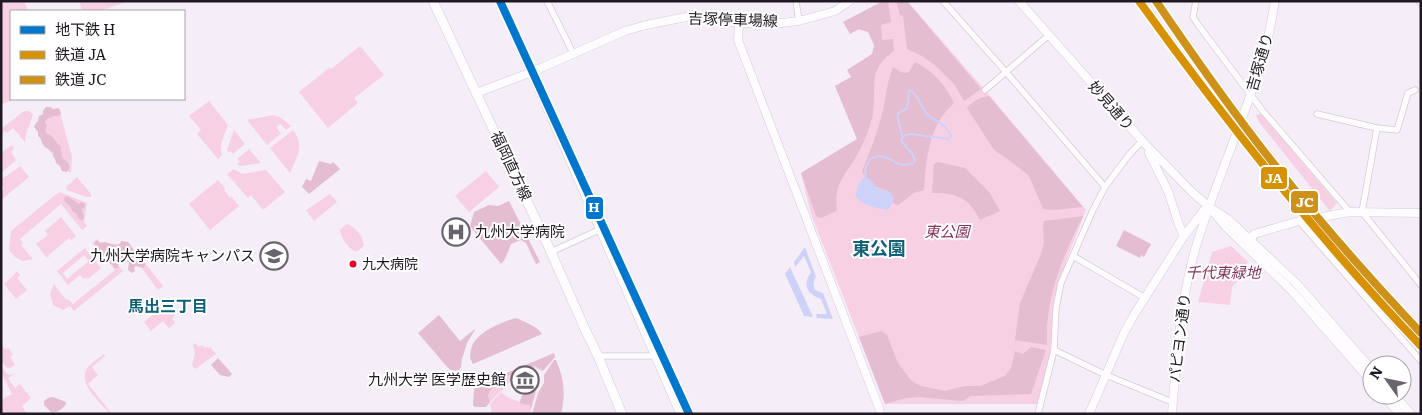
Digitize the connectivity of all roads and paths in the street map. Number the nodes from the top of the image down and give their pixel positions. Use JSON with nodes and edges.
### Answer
{"nodes":[{"id":1,"x":433,"y":1,"type":"edge"},
{"id":2,"x":500,"y":1,"type":"edge"},
{"id":3,"x":547,"y":1,"type":"edge"},
{"id":4,"x":796,"y":1,"type":"edge"},
{"id":5,"x":850,"y":1,"type":"edge"},
{"id":6,"x":943,"y":1,"type":"edge"},
{"id":7,"x":1019,"y":1,"type":"edge"},
{"id":8,"x":1196,"y":1,"type":"edge"},
{"id":9,"x":1275,"y":1,"type":"edge"},
{"id":10,"x":799,"y":21,"type":"junction"},
{"id":11,"x":739,"y":23,"type":"junction"},
{"id":12,"x":1049,"y":35,"type":"junction"},
{"id":13,"x":573,"y":53,"type":"junction"},
{"id":14,"x":532,"y":72,"type":"junction"},
{"id":15,"x":1006,"y":72,"type":"junction"},
{"id":16,"x":985,"y":90,"type":"dead end"},
{"id":17,"x":1415,"y":90,"type":"dead end"},
{"id":18,"x":476,"y":93,"type":"junction"},
{"id":19,"x":1250,"y":95,"type":"junction"},
{"id":20,"x":1318,"y":114,"type":"dead end"},
{"id":21,"x":1377,"y":128,"type":"junction"},
{"id":22,"x":1144,"y":143,"type":"junction"},
{"id":23,"x":1105,"y":187,"type":"junction"},
{"id":24,"x":1208,"y":206,"type":"junction"},
{"id":25,"x":1350,"y":212,"type":"junction"},
{"id":26,"x":1362,"y":212,"type":"junction"},
{"id":27,"x":1421,"y":213,"type":"edge"},
{"id":28,"x":1299,"y":221,"type":"junction"},
{"id":29,"x":601,"y":229,"type":"junction"},
{"id":30,"x":1184,"y":236,"type":"junction"},
{"id":31,"x":1251,"y":240,"type":"junction"},
{"id":32,"x":551,"y":252,"type":"junction"},
{"id":33,"x":1073,"y":256,"type":"junction"},
{"id":34,"x":1421,"y":285,"type":"edge"},
{"id":35,"x":1145,"y":298,"type":"junction"},
{"id":36,"x":1054,"y":350,"type":"junction"},
{"id":37,"x":598,"y":356,"type":"junction"},
{"id":38,"x":656,"y":356,"type":"junction"},
{"id":39,"x":1362,"y":359,"type":"edge"},
{"id":40,"x":1421,"y":360,"type":"edge"},
{"id":41,"x":1362,"y":371,"type":"edge"},
{"id":42,"x":1106,"y":375,"type":"junction"},
{"id":43,"x":1172,"y":402,"type":"junction"},
{"id":44,"x":622,"y":414,"type":"edge"},
{"id":45,"x":682,"y":414,"type":"edge"},
{"id":46,"x":880,"y":414,"type":"edge"},
{"id":47,"x":1038,"y":414,"type":"edge"},
{"id":48,"x":1089,"y":414,"type":"edge"},
{"id":49,"x":1172,"y":414,"type":"edge"}],
"edges":[{"from":1,"to":18,"type":"main road","name":"福岡直方線"},
{"from":2,"to":14,"type":"main road"},
{"from":3,"to":13,"type":"street"},
{"from":4,"to":10,"type":"street"},
{"from":5,"to":10,"type":"main road","name":"吉塚停車場線"},
{"from":6,"to":15,"type":"street"},
{"from":7,"to":12,"type":"main road","name":"妙見通り"},
{"from":8,"to":19,"type":"street"},
{"from":9,"to":19,"type":"main road","name":"吉塚通り"},
{"from":10,"to":11,"type":"main road","name":"吉塚停車場線"},
{"from":11,"to":13,"type":"main road","name":"吉塚停車場線"},
{"from":11,"to":46,"type":"main road"},
{"from":12,"to":15,"type":"street"},
{"from":12,"to":22,"type":"main road","name":"妙見通り"},
{"from":13,"to":14,"type":"main road","name":"吉塚停車場線"},
{"from":14,"to":18,"type":"main road","name":"吉塚停車場線"},
{"from":14,"to":29,"type":"main road"},
{"from":15,"to":16,"type":"street"},
{"from":15,"to":23,"type":"street"},
{"from":17,"to":21,"type":"street"},
{"from":18,"to":32,"type":"main road","name":"福岡直方線"},
{"from":19,"to":24,"type":"main road","name":"吉塚通り"},
{"from":19,"to":25,"type":"street"},
{"from":20,"to":21,"type":"street"},
{"from":21,"to":26,"type":"street"},
{"from":22,"to":23,"type":"street"},
{"from":22,"to":24,"type":"main road","name":"妙見通り"},
{"from":22,"to":30,"type":"main road"},
{"from":23,"to":33,"type":"street"},
{"from":24,"to":30,"type":"main road"},
{"from":24,"to":31,"type":"main road","name":"妙見通り"},
{"from":24,"to":41,"type":"main road","name":"妙見通り"},
{"from":24,"to":43,"type":"main road","name":"パピヨン通り"},
{"from":25,"to":26,"type":"main road"},
{"from":25,"to":28,"type":"main road"},
{"from":26,"to":27,"type":"main road"},
{"from":26,"to":34,"type":"street"},
{"from":28,"to":31,"type":"main road"},
{"from":28,"to":40,"type":"street"},
{"from":29,"to":32,"type":"street"},
{"from":29,"to":38,"type":"main road"},
{"from":30,"to":35,"type":"main road"},
{"from":31,"to":39,"type":"main road","name":"妙見通り"},
{"from":32,"to":37,"type":"main road","name":"福岡直方線"},
{"from":33,"to":35,"type":"street"},
{"from":33,"to":36,"type":"street"},
{"from":35,"to":42,"type":"main road"},
{"from":36,"to":42,"type":"street"},
{"from":36,"to":47,"type":"street"},
{"from":37,"to":38,"type":"street"},
{"from":37,"to":44,"type":"main road","name":"福岡直方線"},
{"from":38,"to":45,"type":"main road"},
{"from":42,"to":43,"type":"street"},
{"from":42,"to":48,"type":"main road"},
{"from":43,"to":49,"type":"main road","name":"パピヨン通り"}]}
